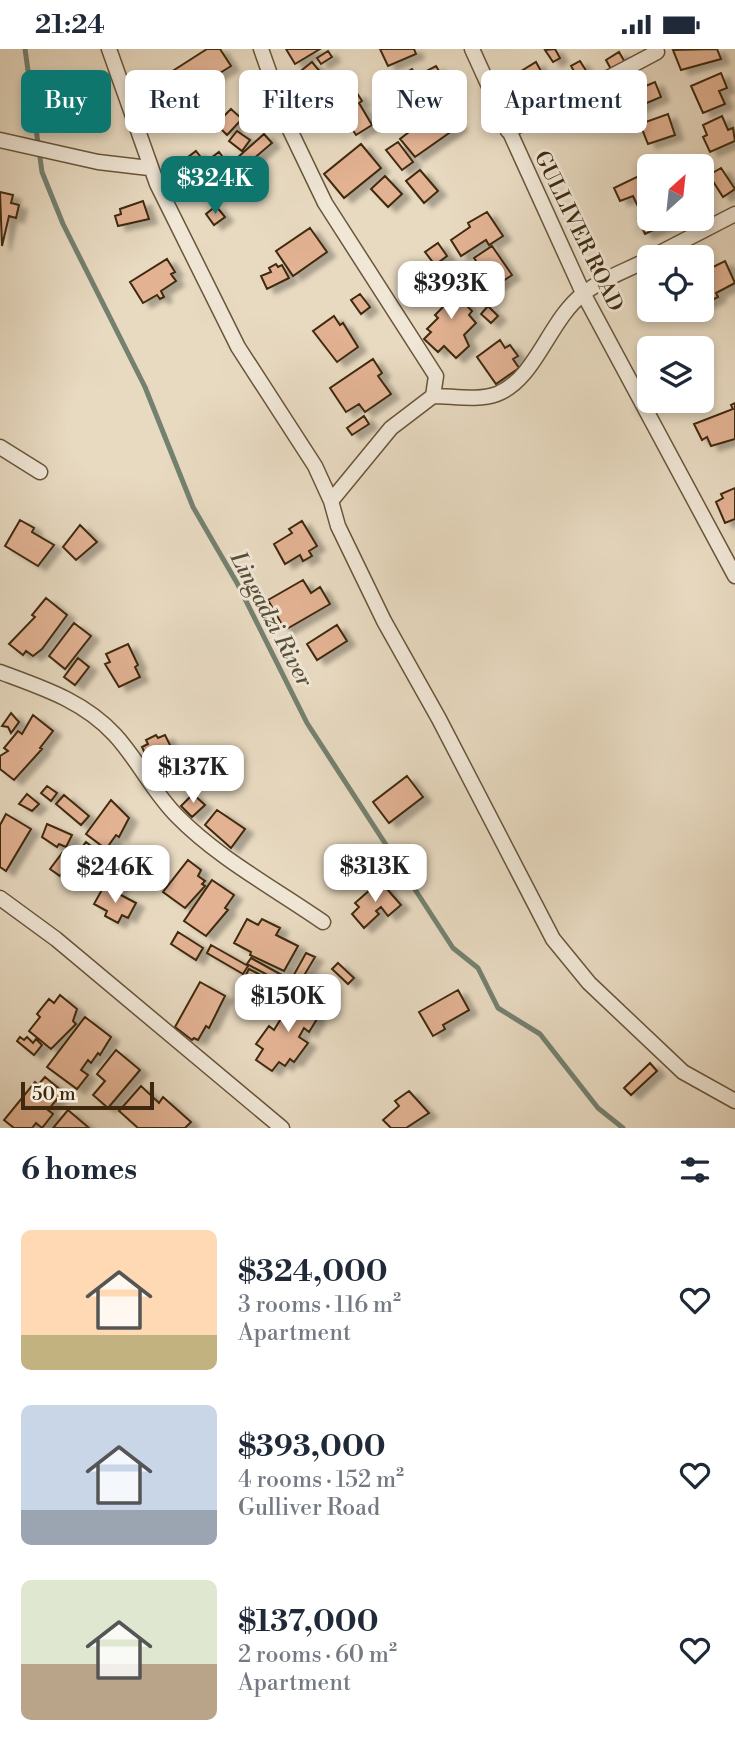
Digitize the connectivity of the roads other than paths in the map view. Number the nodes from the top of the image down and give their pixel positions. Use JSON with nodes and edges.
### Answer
{"nodes":[{"id":1,"x":108,"y":49,"type":"edge"},
{"id":2,"x":261,"y":49,"type":"edge"},
{"id":3,"x":472,"y":49,"type":"edge"},
{"id":4,"x":657,"y":52,"type":"dead end"},
{"id":5,"x":481,"y":70,"type":"edge"},
{"id":6,"x":623,"y":70,"type":"edge"},
{"id":7,"x":509,"y":133,"type":"edge"},
{"id":8,"x":0,"y":140,"type":"edge"},
{"id":9,"x":149,"y":168,"type":"junction"},
{"id":10,"x":735,"y":214,"type":"edge"},
{"id":11,"x":676,"y":245,"type":"edge"},
{"id":12,"x":637,"y":265,"type":"edge"},
{"id":13,"x":583,"y":293,"type":"junction"},
{"id":14,"x":433,"y":395,"type":"junction"},
{"id":15,"x":0,"y":447,"type":"edge"},
{"id":16,"x":40,"y":471,"type":"dead end"},
{"id":17,"x":331,"y":501,"type":"junction"},
{"id":18,"x":735,"y":576,"type":"edge"},
{"id":19,"x":0,"y":672,"type":"edge"},
{"id":20,"x":0,"y":898,"type":"edge"},
{"id":21,"x":323,"y":922,"type":"dead end"},
{"id":22,"x":735,"y":1101,"type":"edge"},
{"id":23,"x":282,"y":1128,"type":"edge"}],
"edges":[{"from":1,"to":9,"type":"street"},
{"from":2,"to":14,"type":"street"},
{"from":3,"to":5,"type":"street","name":"GULLIVER ROAD"},
{"from":4,"to":6,"type":"street"},
{"from":7,"to":13,"type":"street","name":"GULLIVER ROAD"},
{"from":8,"to":9,"type":"street"},
{"from":9,"to":17,"type":"street"},
{"from":10,"to":11,"type":"street"},
{"from":12,"to":13,"type":"street"},
{"from":13,"to":14,"type":"street"},
{"from":13,"to":18,"type":"street","name":"GULLIVER ROAD"},
{"from":14,"to":17,"type":"street"},
{"from":15,"to":16,"type":"street"},
{"from":17,"to":22,"type":"street"},
{"from":19,"to":21,"type":"street"},
{"from":20,"to":23,"type":"street"}]}
